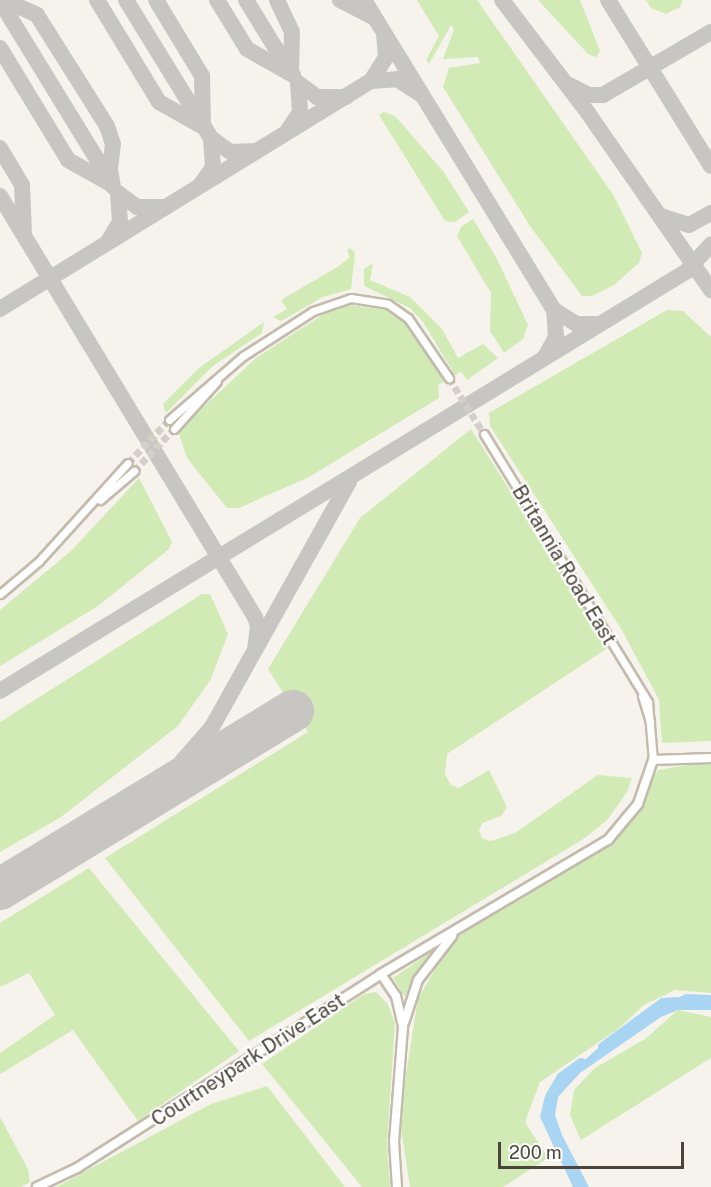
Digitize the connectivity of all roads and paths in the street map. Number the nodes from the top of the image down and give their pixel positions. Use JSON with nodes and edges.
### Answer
{"nodes":[{"id":1,"x":223,"y":374,"type":"junction"},
{"id":2,"x":450,"y":378,"type":"tunnel mouth"},
{"id":3,"x":169,"y":420,"type":"tunnel mouth"},
{"id":4,"x":174,"y":429,"type":"tunnel mouth"},
{"id":5,"x":484,"y":434,"type":"tunnel mouth"},
{"id":6,"x":128,"y":463,"type":"tunnel mouth"},
{"id":7,"x":134,"y":471,"type":"tunnel mouth"},
{"id":8,"x":93,"y":505,"type":"junction"},
{"id":9,"x":0,"y":594,"type":"edge"},
{"id":10,"x":711,"y":758,"type":"edge"},
{"id":11,"x":652,"y":760,"type":"junction"},
{"id":12,"x":458,"y":929,"type":"junction"},
{"id":13,"x":381,"y":974,"type":"junction"},
{"id":14,"x":403,"y":1027,"type":"junction"},
{"id":15,"x":37,"y":1187,"type":"edge"},
{"id":16,"x":397,"y":1187,"type":"edge"}],
"edges":[{"from":1,"to":2,"type":"street"},
{"from":1,"to":3,"type":"street"},
{"from":1,"to":4,"type":"street"},
{"from":5,"to":11,"type":"street","name":"Britannia Road East"},
{"from":6,"to":8,"type":"street"},
{"from":7,"to":8,"type":"street"},
{"from":8,"to":9,"type":"street"},
{"from":10,"to":11,"type":"street"},
{"from":11,"to":12,"type":"street","name":"Britannia Road East"},
{"from":12,"to":13,"type":"street","name":"Courtneypark Drive East"},
{"from":12,"to":14,"type":"street"},
{"from":13,"to":14,"type":"street"},
{"from":13,"to":15,"type":"street","name":"Courtneypark Drive East"},
{"from":14,"to":16,"type":"street"}]}
